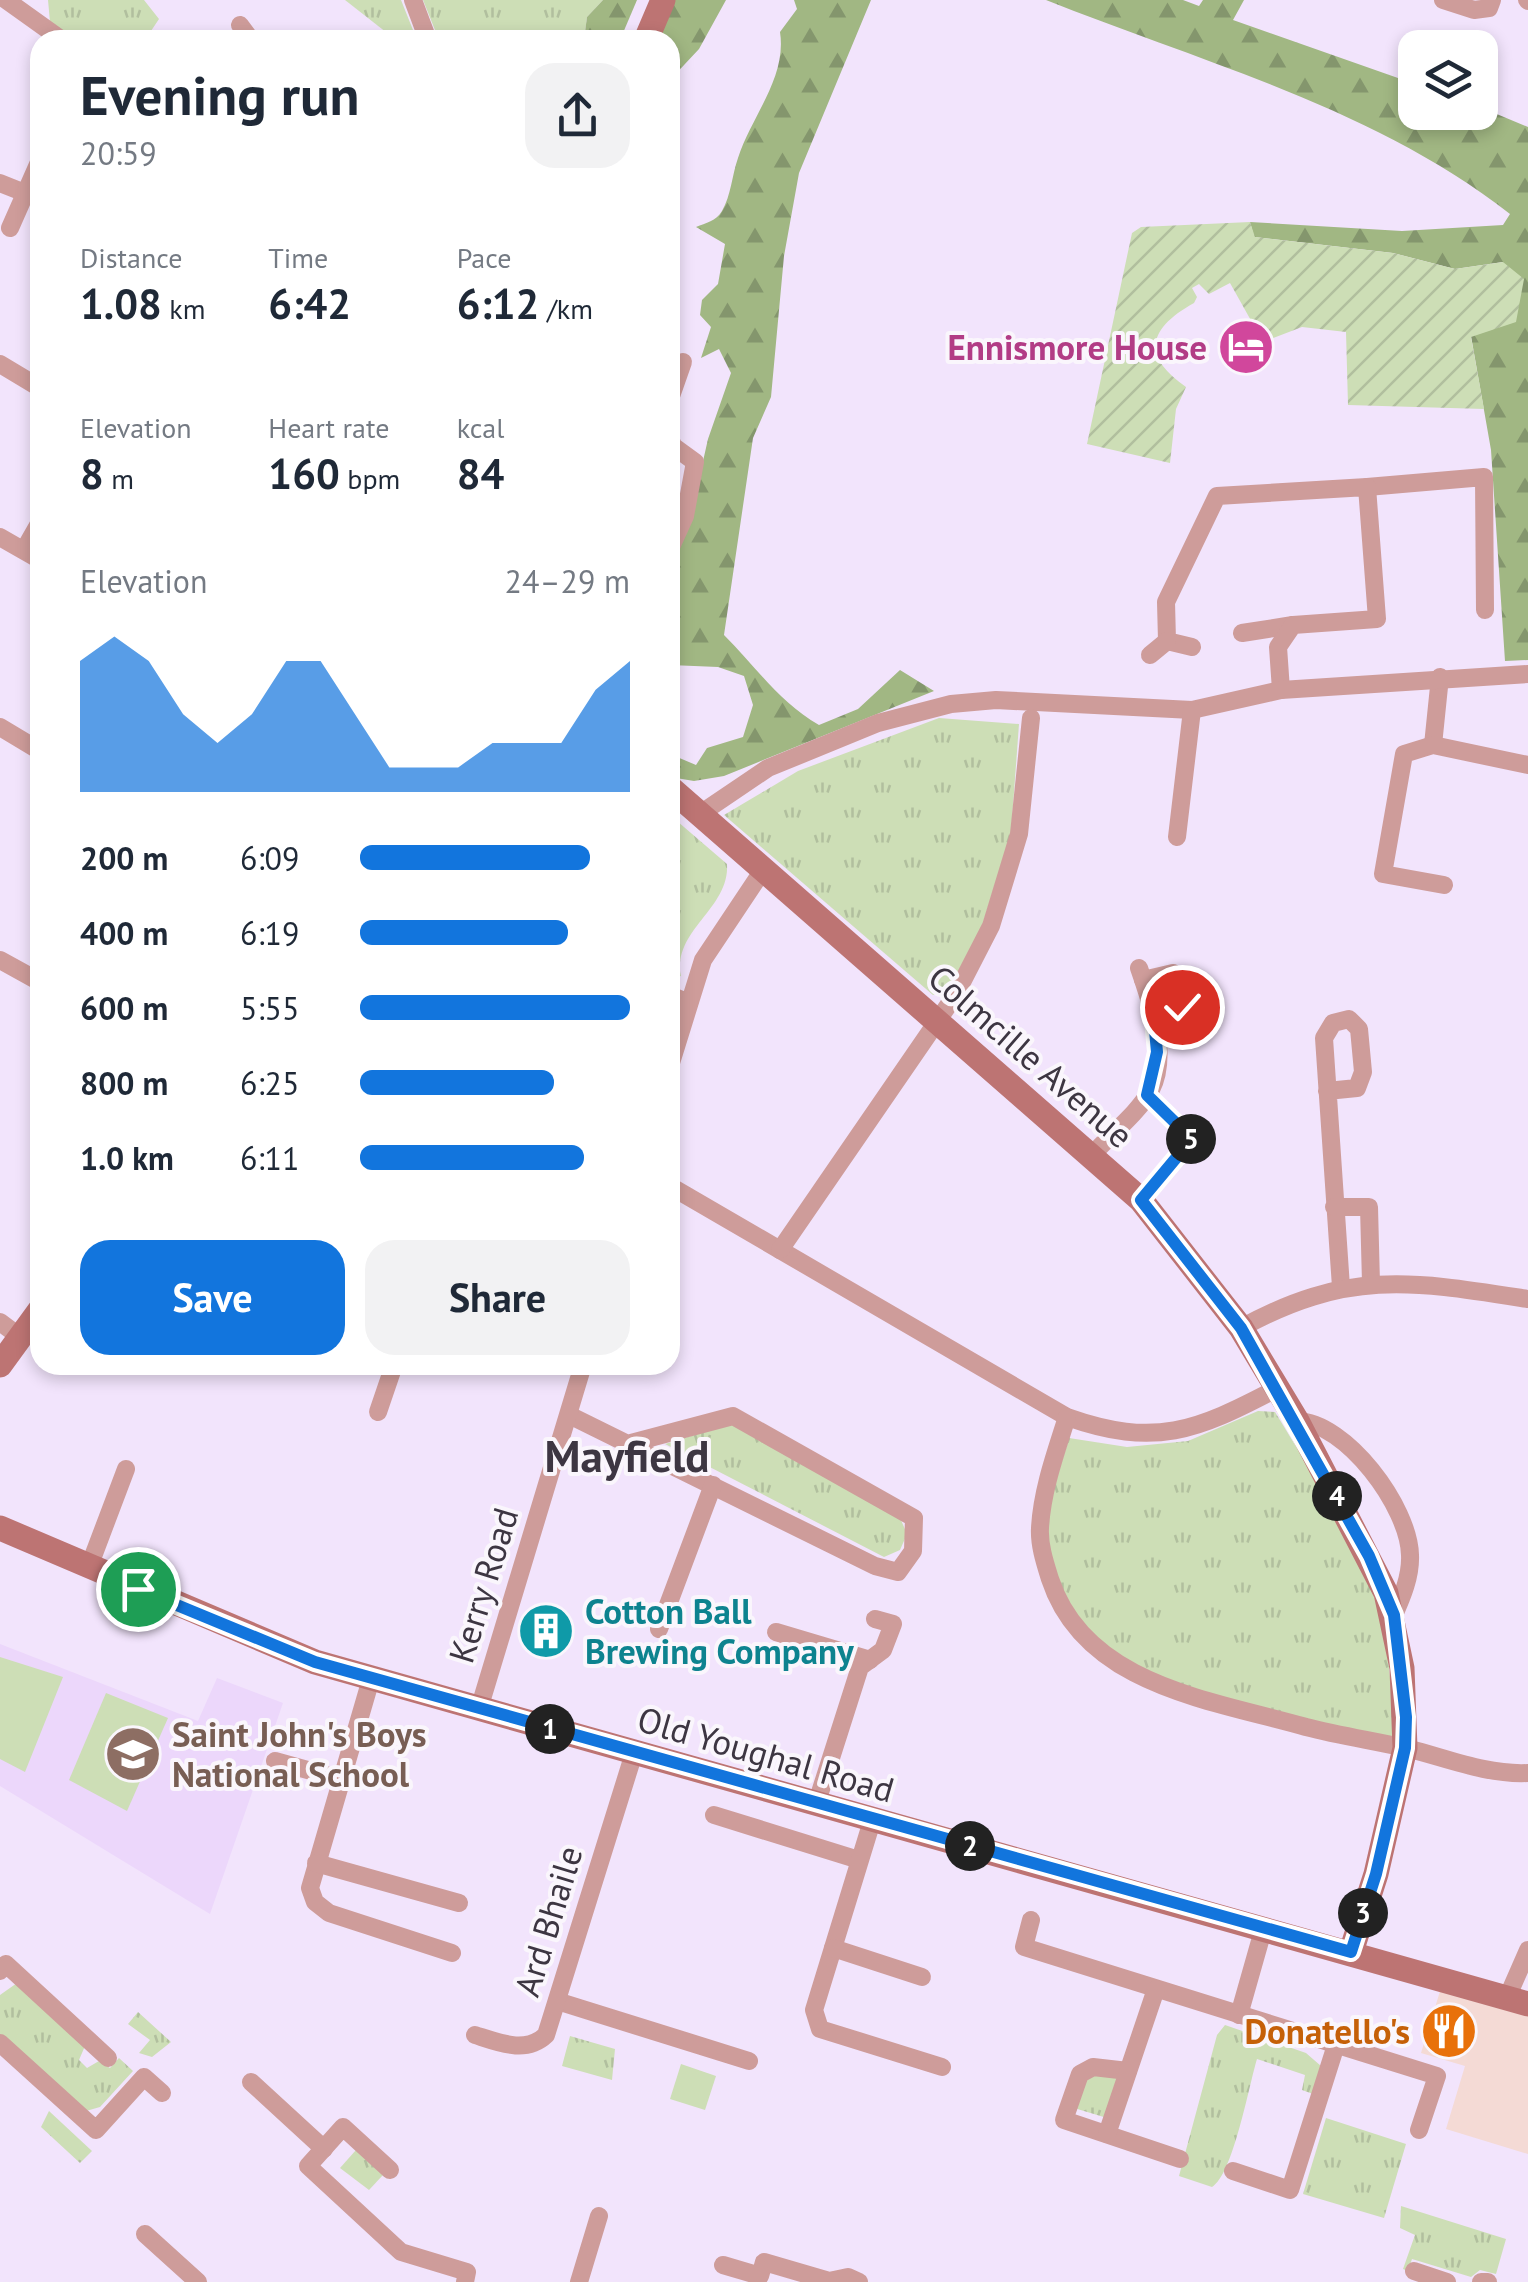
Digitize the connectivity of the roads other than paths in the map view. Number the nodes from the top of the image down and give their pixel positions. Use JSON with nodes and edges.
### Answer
{"nodes":[{"id":1,"x":6,"y":0,"type":"edge"},
{"id":2,"x":412,"y":0,"type":"edge"},
{"id":3,"x":663,"y":0,"type":"edge"},
{"id":4,"x":1443,"y":0,"type":"edge"},
{"id":5,"x":1492,"y":0,"type":"edge"},
{"id":6,"x":33,"y":8,"type":"edge"},
{"id":7,"x":53,"y":30,"type":"edge"},
{"id":8,"x":424,"y":30,"type":"edge"},
{"id":9,"x":650,"y":30,"type":"edge"},
{"id":10,"x":30,"y":182,"type":"edge"},
{"id":11,"x":0,"y":183,"type":"edge"},
{"id":12,"x":25,"y":193,"type":"junction"},
{"id":13,"x":10,"y":228,"type":"dead end"},
{"id":14,"x":682,"y":362,"type":"dead end"},
{"id":15,"x":0,"y":364,"type":"edge"},
{"id":16,"x":680,"y":368,"type":"edge"},
{"id":17,"x":30,"y":382,"type":"edge"},
{"id":18,"x":680,"y":451,"type":"edge"},
{"id":19,"x":1367,"y":487,"type":"junction"},
{"id":20,"x":680,"y":527,"type":"edge"},
{"id":21,"x":0,"y":537,"type":"edge"},
{"id":22,"x":30,"y":554,"type":"edge"},
{"id":23,"x":1485,"y":610,"type":"dead end"},
{"id":24,"x":1294,"y":626,"type":"junction"},
{"id":25,"x":1242,"y":632,"type":"dead end"},
{"id":26,"x":1168,"y":642,"type":"junction"},
{"id":27,"x":1192,"y":648,"type":"dead end"},
{"id":28,"x":1150,"y":655,"type":"dead end"},
{"id":29,"x":1528,"y":674,"type":"edge"},
{"id":30,"x":1440,"y":677,"type":"junction"},
{"id":31,"x":1281,"y":690,"type":"junction"},
{"id":32,"x":1192,"y":710,"type":"junction"},
{"id":33,"x":1031,"y":718,"type":"dead end"},
{"id":34,"x":0,"y":727,"type":"edge"},
{"id":35,"x":30,"y":745,"type":"edge"},
{"id":36,"x":1433,"y":745,"type":"junction"},
{"id":37,"x":1528,"y":765,"type":"edge"},
{"id":38,"x":680,"y":797,"type":"edge"},
{"id":39,"x":700,"y":814,"type":"junction"},
{"id":40,"x":1177,"y":838,"type":"dead end"},
{"id":41,"x":763,"y":870,"type":"junction"},
{"id":42,"x":1444,"y":885,"type":"dead end"},
{"id":43,"x":0,"y":960,"type":"edge"},
{"id":44,"x":30,"y":976,"type":"edge"},
{"id":45,"x":680,"y":999,"type":"edge"},
{"id":46,"x":689,"y":1003,"type":"junction"},
{"id":47,"x":938,"y":1020,"type":"junction"},
{"id":48,"x":1154,"y":1020,"type":"junction"},
{"id":49,"x":680,"y":1033,"type":"edge"},
{"id":50,"x":1327,"y":1091,"type":"dead end"},
{"id":51,"x":1147,"y":1095,"type":"junction"},
{"id":52,"x":1094,"y":1154,"type":"junction"},
{"id":53,"x":680,"y":1192,"type":"edge"},
{"id":54,"x":1141,"y":1200,"type":"junction"},
{"id":55,"x":1334,"y":1207,"type":"junction"},
{"id":56,"x":780,"y":1250,"type":"junction"},
{"id":57,"x":1370,"y":1283,"type":"junction"},
{"id":58,"x":1340,"y":1287,"type":"junction"},
{"id":59,"x":1528,"y":1300,"type":"edge"},
{"id":60,"x":1241,"y":1328,"type":"junction"},
{"id":61,"x":10,"y":1329,"type":"edge"},
{"id":62,"x":0,"y":1366,"type":"edge"},
{"id":63,"x":391,"y":1375,"type":"edge"},
{"id":64,"x":580,"y":1375,"type":"edge"},
{"id":65,"x":1276,"y":1388,"type":"junction"},
{"id":66,"x":378,"y":1412,"type":"dead end"},
{"id":67,"x":569,"y":1415,"type":"junction"},
{"id":68,"x":1067,"y":1417,"type":"junction"},
{"id":69,"x":1297,"y":1422,"type":"junction"},
{"id":70,"x":631,"y":1444,"type":"junction"},
{"id":71,"x":126,"y":1470,"type":"dead end"},
{"id":72,"x":713,"y":1485,"type":"junction"},
{"id":73,"x":0,"y":1528,"type":"edge"},
{"id":74,"x":89,"y":1567,"type":"junction"},
{"id":75,"x":1394,"y":1615,"type":"junction"},
{"id":76,"x":876,"y":1619,"type":"dead end"},
{"id":77,"x":659,"y":1629,"type":"dead end"},
{"id":78,"x":776,"y":1632,"type":"dead end"},
{"id":79,"x":870,"y":1660,"type":"junction"},
{"id":80,"x":371,"y":1679,"type":"junction"},
{"id":81,"x":479,"y":1709,"type":"junction"},
{"id":82,"x":1405,"y":1748,"type":"junction"},
{"id":83,"x":634,"y":1753,"type":"junction"},
{"id":84,"x":275,"y":1760,"type":"dead end"},
{"id":85,"x":1528,"y":1772,"type":"edge"},
{"id":86,"x":340,"y":1779,"type":"junction"},
{"id":87,"x":816,"y":1805,"type":"junction"},
{"id":88,"x":714,"y":1814,"type":"dead end"},
{"id":89,"x":872,"y":1821,"type":"junction"},
{"id":90,"x":859,"y":1860,"type":"junction"},
{"id":91,"x":316,"y":1864,"type":"junction"},
{"id":92,"x":459,"y":1903,"type":"dead end"},
{"id":93,"x":1031,"y":1920,"type":"dead end"},
{"id":94,"x":1264,"y":1927,"type":"junction"},
{"id":95,"x":832,"y":1948,"type":"junction"},
{"id":96,"x":1528,"y":1950,"type":"edge"},
{"id":97,"x":1351,"y":1952,"type":"junction"},
{"id":98,"x":452,"y":1953,"type":"dead end"},
{"id":99,"x":0,"y":1971,"type":"edge"},
{"id":100,"x":922,"y":1977,"type":"dead end"},
{"id":101,"x":1156,"y":1989,"type":"junction"},
{"id":102,"x":557,"y":2000,"type":"junction"},
{"id":103,"x":1518,"y":2001,"type":"edge"},
{"id":104,"x":1239,"y":2014,"type":"junction"},
{"id":105,"x":476,"y":2035,"type":"dead end"},
{"id":106,"x":0,"y":2043,"type":"edge"},
{"id":107,"x":1336,"y":2044,"type":"junction"},
{"id":108,"x":108,"y":2058,"type":"dead end"},
{"id":109,"x":749,"y":2062,"type":"dead end"},
{"id":110,"x":942,"y":2067,"type":"dead end"},
{"id":111,"x":1128,"y":2071,"type":"junction"},
{"id":112,"x":252,"y":2082,"type":"dead end"},
{"id":113,"x":162,"y":2093,"type":"dead end"},
{"id":114,"x":1418,"y":2130,"type":"dead end"},
{"id":115,"x":1107,"y":2134,"type":"junction"},
{"id":116,"x":324,"y":2148,"type":"junction"},
{"id":117,"x":1180,"y":2159,"type":"dead end"},
{"id":118,"x":390,"y":2170,"type":"dead end"},
{"id":119,"x":1233,"y":2171,"type":"dead end"},
{"id":120,"x":599,"y":2216,"type":"dead end"},
{"id":121,"x":144,"y":2234,"type":"dead end"},
{"id":122,"x":723,"y":2265,"type":"dead end"},
{"id":123,"x":1414,"y":2271,"type":"dead end"},
{"id":124,"x":466,"y":2277,"type":"edge"},
{"id":125,"x":198,"y":2282,"type":"edge"},
{"id":126,"x":580,"y":2282,"type":"edge"},
{"id":127,"x":859,"y":2282,"type":"edge"},
{"id":128,"x":1447,"y":2282,"type":"edge"}],
"edges":[{"from":1,"to":6,"type":"street"},
{"from":2,"to":8,"type":"street"},
{"from":3,"to":9,"type":"street"},
{"from":4,"to":5,"type":"street"},
{"from":6,"to":7,"type":"street"},
{"from":10,"to":12,"type":"street"},
{"from":11,"to":12,"type":"street"},
{"from":12,"to":13,"type":"street"},
{"from":14,"to":16,"type":"street"},
{"from":15,"to":17,"type":"street"},
{"from":18,"to":20,"type":"street"},
{"from":19,"to":23,"type":"street"},
{"from":19,"to":24,"type":"street"},
{"from":19,"to":26,"type":"street"},
{"from":21,"to":22,"type":"street"},
{"from":24,"to":25,"type":"street"},
{"from":24,"to":31,"type":"street"},
{"from":26,"to":27,"type":"street"},
{"from":26,"to":28,"type":"street"},
{"from":29,"to":30,"type":"street"},
{"from":30,"to":31,"type":"street"},
{"from":30,"to":36,"type":"street"},
{"from":31,"to":32,"type":"street"},
{"from":32,"to":39,"type":"street"},
{"from":32,"to":40,"type":"street"},
{"from":33,"to":47,"type":"street"},
{"from":34,"to":35,"type":"street"},
{"from":36,"to":37,"type":"street"},
{"from":36,"to":42,"type":"street"},
{"from":38,"to":39,"type":"street","name":"Colmcille Avenue"},
{"from":39,"to":41,"type":"street","name":"Colmcille Avenue"},
{"from":41,"to":46,"type":"street"},
{"from":41,"to":47,"type":"street","name":"Colmcille Avenue"},
{"from":43,"to":44,"type":"street"},
{"from":45,"to":46,"type":"street"},
{"from":46,"to":49,"type":"street"},
{"from":47,"to":52,"type":"street","name":"Colmcille Avenue"},
{"from":47,"to":56,"type":"street"},
{"from":48,"to":48,"type":"street"},
{"from":48,"to":51,"type":"street"},
{"from":50,"to":55,"type":"street"},
{"from":51,"to":52,"type":"street"},
{"from":51,"to":54,"type":"street"},
{"from":52,"to":54,"type":"street","name":"Colmcille Avenue"},
{"from":53,"to":56,"type":"street"},
{"from":54,"to":60,"type":"street","name":"Colmcille Avenue"},
{"from":55,"to":57,"type":"street"},
{"from":55,"to":58,"type":"street"},
{"from":56,"to":68,"type":"street"},
{"from":57,"to":58,"type":"street"},
{"from":57,"to":59,"type":"street"},
{"from":58,"to":60,"type":"street"},
{"from":60,"to":65,"type":"street","name":"Colmcille Avenue"},
{"from":61,"to":62,"type":"street"},
{"from":63,"to":66,"type":"street"},
{"from":64,"to":67,"type":"street","name":"Kerry Road"},
{"from":65,"to":68,"type":"street"},
{"from":65,"to":69,"type":"street","name":"Colmcille Avenue"},
{"from":67,"to":70,"type":"street"},
{"from":67,"to":81,"type":"street","name":"Kerry Road"},
{"from":68,"to":82,"type":"street"},
{"from":69,"to":75,"type":"street","name":"Colmcille Avenue"},
{"from":69,"to":75,"type":"street","name":"Colmcille Avenue"},
{"from":70,"to":72,"type":"street"},
{"from":70,"to":72,"type":"street"},
{"from":71,"to":74,"type":"street"},
{"from":72,"to":77,"type":"street"},
{"from":73,"to":74,"type":"street","name":"Old Youghal Road"},
{"from":74,"to":80,"type":"street","name":"Old Youghal Road"},
{"from":75,"to":82,"type":"street","name":"Colmcille Avenue"},
{"from":76,"to":79,"type":"street"},
{"from":78,"to":79,"type":"street"},
{"from":79,"to":87,"type":"street"},
{"from":80,"to":81,"type":"street","name":"Old Youghal Road"},
{"from":80,"to":86,"type":"street"},
{"from":81,"to":83,"type":"street","name":"Old Youghal Road"},
{"from":82,"to":85,"type":"street"},
{"from":82,"to":97,"type":"street","name":"Colmcille Avenue"},
{"from":83,"to":87,"type":"street","name":"Old Youghal Road"},
{"from":83,"to":102,"type":"street","name":"Ard Bhaile"},
{"from":84,"to":86,"type":"street"},
{"from":86,"to":91,"type":"street"},
{"from":87,"to":89,"type":"street","name":"Old Youghal Road"},
{"from":88,"to":90,"type":"street"},
{"from":89,"to":90,"type":"street"},
{"from":89,"to":94,"type":"street","name":"Old Youghal Road"},
{"from":90,"to":95,"type":"street"},
{"from":91,"to":92,"type":"street"},
{"from":91,"to":98,"type":"street"},
{"from":93,"to":101,"type":"street"},
{"from":94,"to":97,"type":"street","name":"Old Youghal Road"},
{"from":94,"to":104,"type":"street"},
{"from":95,"to":100,"type":"street"},
{"from":95,"to":110,"type":"street"},
{"from":96,"to":103,"type":"street"},
{"from":97,"to":103,"type":"street","name":"Old Youghal Road"},
{"from":99,"to":108,"type":"street"},
{"from":101,"to":104,"type":"street"},
{"from":101,"to":111,"type":"street"},
{"from":102,"to":105,"type":"street","name":"Ard Bhaile"},
{"from":102,"to":109,"type":"street"},
{"from":104,"to":107,"type":"street"},
{"from":106,"to":113,"type":"street"},
{"from":107,"to":114,"type":"street"},
{"from":107,"to":119,"type":"street"},
{"from":111,"to":115,"type":"street"},
{"from":111,"to":115,"type":"street"},
{"from":112,"to":116,"type":"street"},
{"from":115,"to":117,"type":"street"},
{"from":116,"to":118,"type":"street"},
{"from":116,"to":124,"type":"street"},
{"from":120,"to":126,"type":"street"},
{"from":121,"to":125,"type":"street"},
{"from":122,"to":127,"type":"street"},
{"from":123,"to":128,"type":"street"}]}
